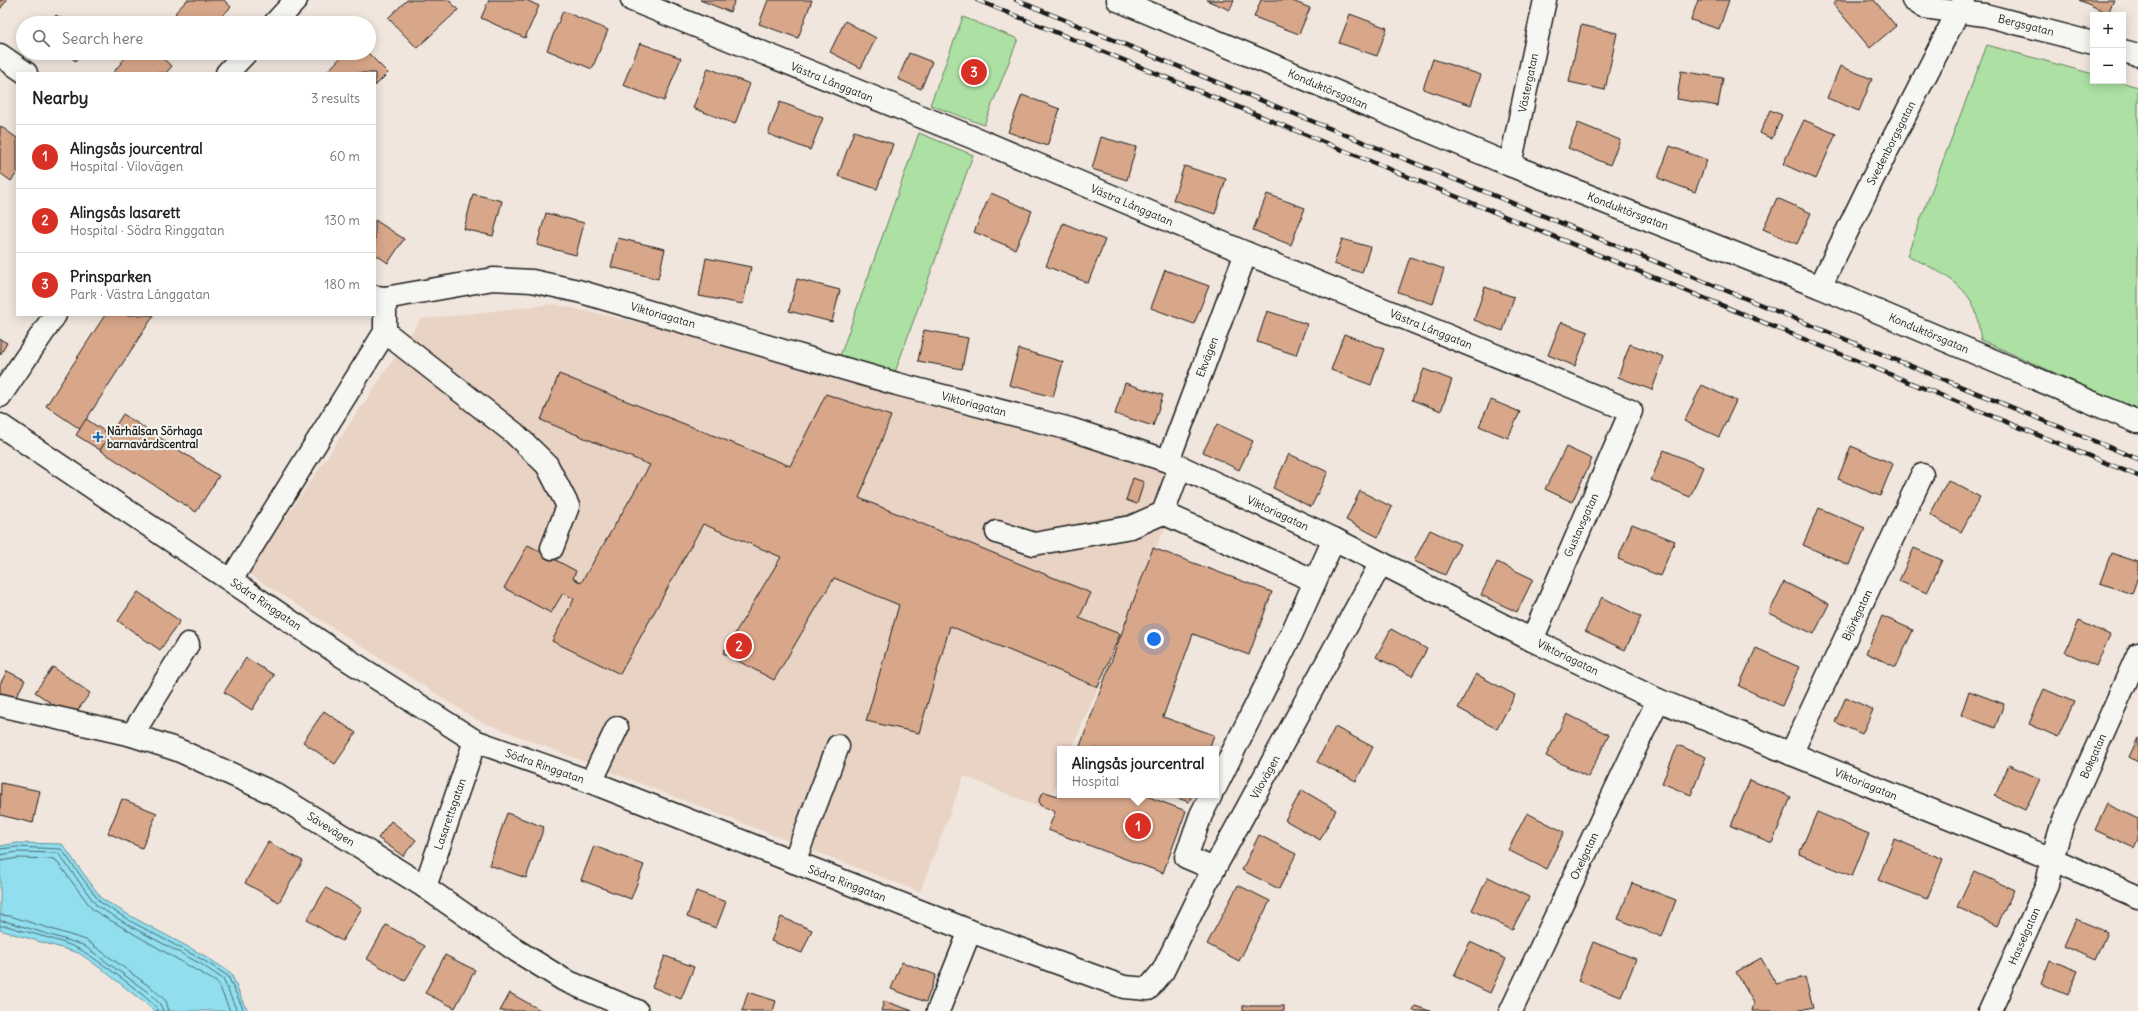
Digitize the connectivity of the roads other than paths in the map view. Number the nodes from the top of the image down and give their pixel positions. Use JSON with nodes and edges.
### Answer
{"nodes":[{"id":1,"x":296,"y":0,"type":"edge"},
{"id":2,"x":632,"y":0,"type":"edge"},
{"id":3,"x":1118,"y":0,"type":"edge"},
{"id":4,"x":1545,"y":0,"type":"edge"},
{"id":5,"x":1913,"y":0,"type":"edge"},
{"id":6,"x":1961,"y":5,"type":"edge"},
{"id":7,"x":281,"y":16,"type":"edge"},
{"id":8,"x":2090,"y":42,"type":"edge"},
{"id":9,"x":2126,"y":52,"type":"edge"},
{"id":10,"x":0,"y":55,"type":"edge"},
{"id":11,"x":2138,"y":55,"type":"edge"},
{"id":12,"x":239,"y":60,"type":"edge"},
{"id":13,"x":25,"y":72,"type":"edge"},
{"id":14,"x":228,"y":72,"type":"edge"},
{"id":15,"x":1510,"y":165,"type":"junction"},
{"id":16,"x":1246,"y":253,"type":"junction"},
{"id":17,"x":1820,"y":287,"type":"junction"},
{"id":18,"x":380,"y":298,"type":"edge"},
{"id":19,"x":54,"y":316,"type":"edge"},
{"id":20,"x":385,"y":332,"type":"junction"},
{"id":21,"x":0,"y":396,"type":"edge"},
{"id":22,"x":1631,"y":411,"type":"joint"},
{"id":23,"x":2138,"y":422,"type":"edge"},
{"id":24,"x":0,"y":425,"type":"edge"},
{"id":25,"x":1174,"y":464,"type":"junction"},
{"id":26,"x":1922,"y":475,"type":"dead end"},
{"id":27,"x":1163,"y":513,"type":"junction"},
{"id":28,"x":996,"y":532,"type":"dead end"},
{"id":29,"x":1334,"y":539,"type":"junction"},
{"id":30,"x":552,"y":548,"type":"dead end"},
{"id":31,"x":1381,"y":563,"type":"junction"},
{"id":32,"x":231,"y":580,"type":"junction"},
{"id":33,"x":1315,"y":581,"type":"junction"},
{"id":34,"x":1532,"y":640,"type":"junction"},
{"id":35,"x":188,"y":644,"type":"dead end"},
{"id":36,"x":2138,"y":654,"type":"edge"},
{"id":37,"x":1658,"y":700,"type":"junction"},
{"id":38,"x":0,"y":705,"type":"edge"},
{"id":39,"x":617,"y":728,"type":"dead end"},
{"id":40,"x":132,"y":735,"type":"junction"},
{"id":41,"x":475,"y":741,"type":"junction"},
{"id":42,"x":838,"y":746,"type":"dead end"},
{"id":43,"x":1791,"y":754,"type":"junction"},
{"id":44,"x":1219,"y":780,"type":"edge"},
{"id":45,"x":591,"y":782,"type":"junction"},
{"id":46,"x":1210,"y":798,"type":"edge"},
{"id":47,"x":2052,"y":859,"type":"junction"},
{"id":48,"x":794,"y":862,"type":"junction"},
{"id":49,"x":1214,"y":869,"type":"junction"},
{"id":50,"x":425,"y":887,"type":"junction"},
{"id":51,"x":2138,"y":896,"type":"edge"},
{"id":52,"x":970,"y":931,"type":"junction"},
{"id":53,"x":1148,"y":989,"type":"joint"},
{"id":54,"x":637,"y":1011,"type":"edge"},
{"id":55,"x":938,"y":1011,"type":"edge"},
{"id":56,"x":1511,"y":1011,"type":"edge"},
{"id":57,"x":1990,"y":1011,"type":"edge"}],
"edges":[{"from":1,"to":7,"type":"street"},
{"from":2,"to":16,"type":"street","name":"Västra Långgatan"},
{"from":3,"to":15,"type":"street","name":"Konduktörsgatan"},
{"from":4,"to":15,"type":"street","name":"Västergatan"},
{"from":5,"to":6,"type":"street","name":"Bergsgatan"},
{"from":6,"to":8,"type":"street","name":"Bergsgatan"},
{"from":6,"to":17,"type":"street","name":"Svedenborgsgatan"},
{"from":9,"to":11,"type":"street"},
{"from":10,"to":13,"type":"street"},
{"from":12,"to":14,"type":"street"},
{"from":15,"to":17,"type":"street","name":"Konduktörsgatan"},
{"from":16,"to":22,"type":"street","name":"Västra Långgatan"},
{"from":16,"to":25,"type":"street","name":"Ekvägen"},
{"from":17,"to":23,"type":"street","name":"Konduktörsgatan"},
{"from":18,"to":20,"type":"street"},
{"from":18,"to":25,"type":"street","name":"Viktoriagatan"},
{"from":19,"to":21,"type":"street"},
{"from":20,"to":30,"type":"street"},
{"from":20,"to":32,"type":"street"},
{"from":22,"to":34,"type":"street","name":"Gustavsgatan"},
{"from":24,"to":32,"type":"street","name":"Södra Ringgatan"},
{"from":25,"to":27,"type":"street","name":"Ekvägen"},
{"from":25,"to":29,"type":"street","name":"Viktoriagatan"},
{"from":26,"to":43,"type":"street","name":"Björkgatan"},
{"from":27,"to":28,"type":"street"},
{"from":27,"to":33,"type":"street"},
{"from":29,"to":31,"type":"street","name":"Viktoriagatan"},
{"from":29,"to":33,"type":"street"},
{"from":31,"to":34,"type":"street","name":"Viktoriagatan"},
{"from":31,"to":49,"type":"street","name":"Vilovägen"},
{"from":32,"to":41,"type":"street","name":"Södra Ringgatan"},
{"from":33,"to":44,"type":"street"},
{"from":34,"to":37,"type":"street","name":"Viktoriagatan"},
{"from":35,"to":40,"type":"street"},
{"from":36,"to":47,"type":"street","name":"Bokgatan"},
{"from":37,"to":43,"type":"street","name":"Viktoriagatan"},
{"from":37,"to":56,"type":"street","name":"Oxelgatan"},
{"from":38,"to":40,"type":"street","name":"Sävevägen"},
{"from":39,"to":45,"type":"street"},
{"from":40,"to":50,"type":"street","name":"Sävevägen"},
{"from":41,"to":45,"type":"street","name":"Södra Ringgatan"},
{"from":41,"to":50,"type":"street","name":"Lasarettsgatan"},
{"from":42,"to":48,"type":"street"},
{"from":43,"to":47,"type":"street","name":"Viktoriagatan"},
{"from":45,"to":48,"type":"street","name":"Södra Ringgatan"},
{"from":46,"to":49,"type":"street"},
{"from":47,"to":51,"type":"street","name":"Viktoriagatan"},
{"from":47,"to":57,"type":"street","name":"Hasselgatan"},
{"from":48,"to":52,"type":"street","name":"Södra Ringgatan"},
{"from":49,"to":53,"type":"street","name":"Vilovägen"},
{"from":50,"to":54,"type":"street","name":"Sävevägen"},
{"from":52,"to":53,"type":"street","name":"Södra Ringgatan"},
{"from":52,"to":55,"type":"street"}]}
